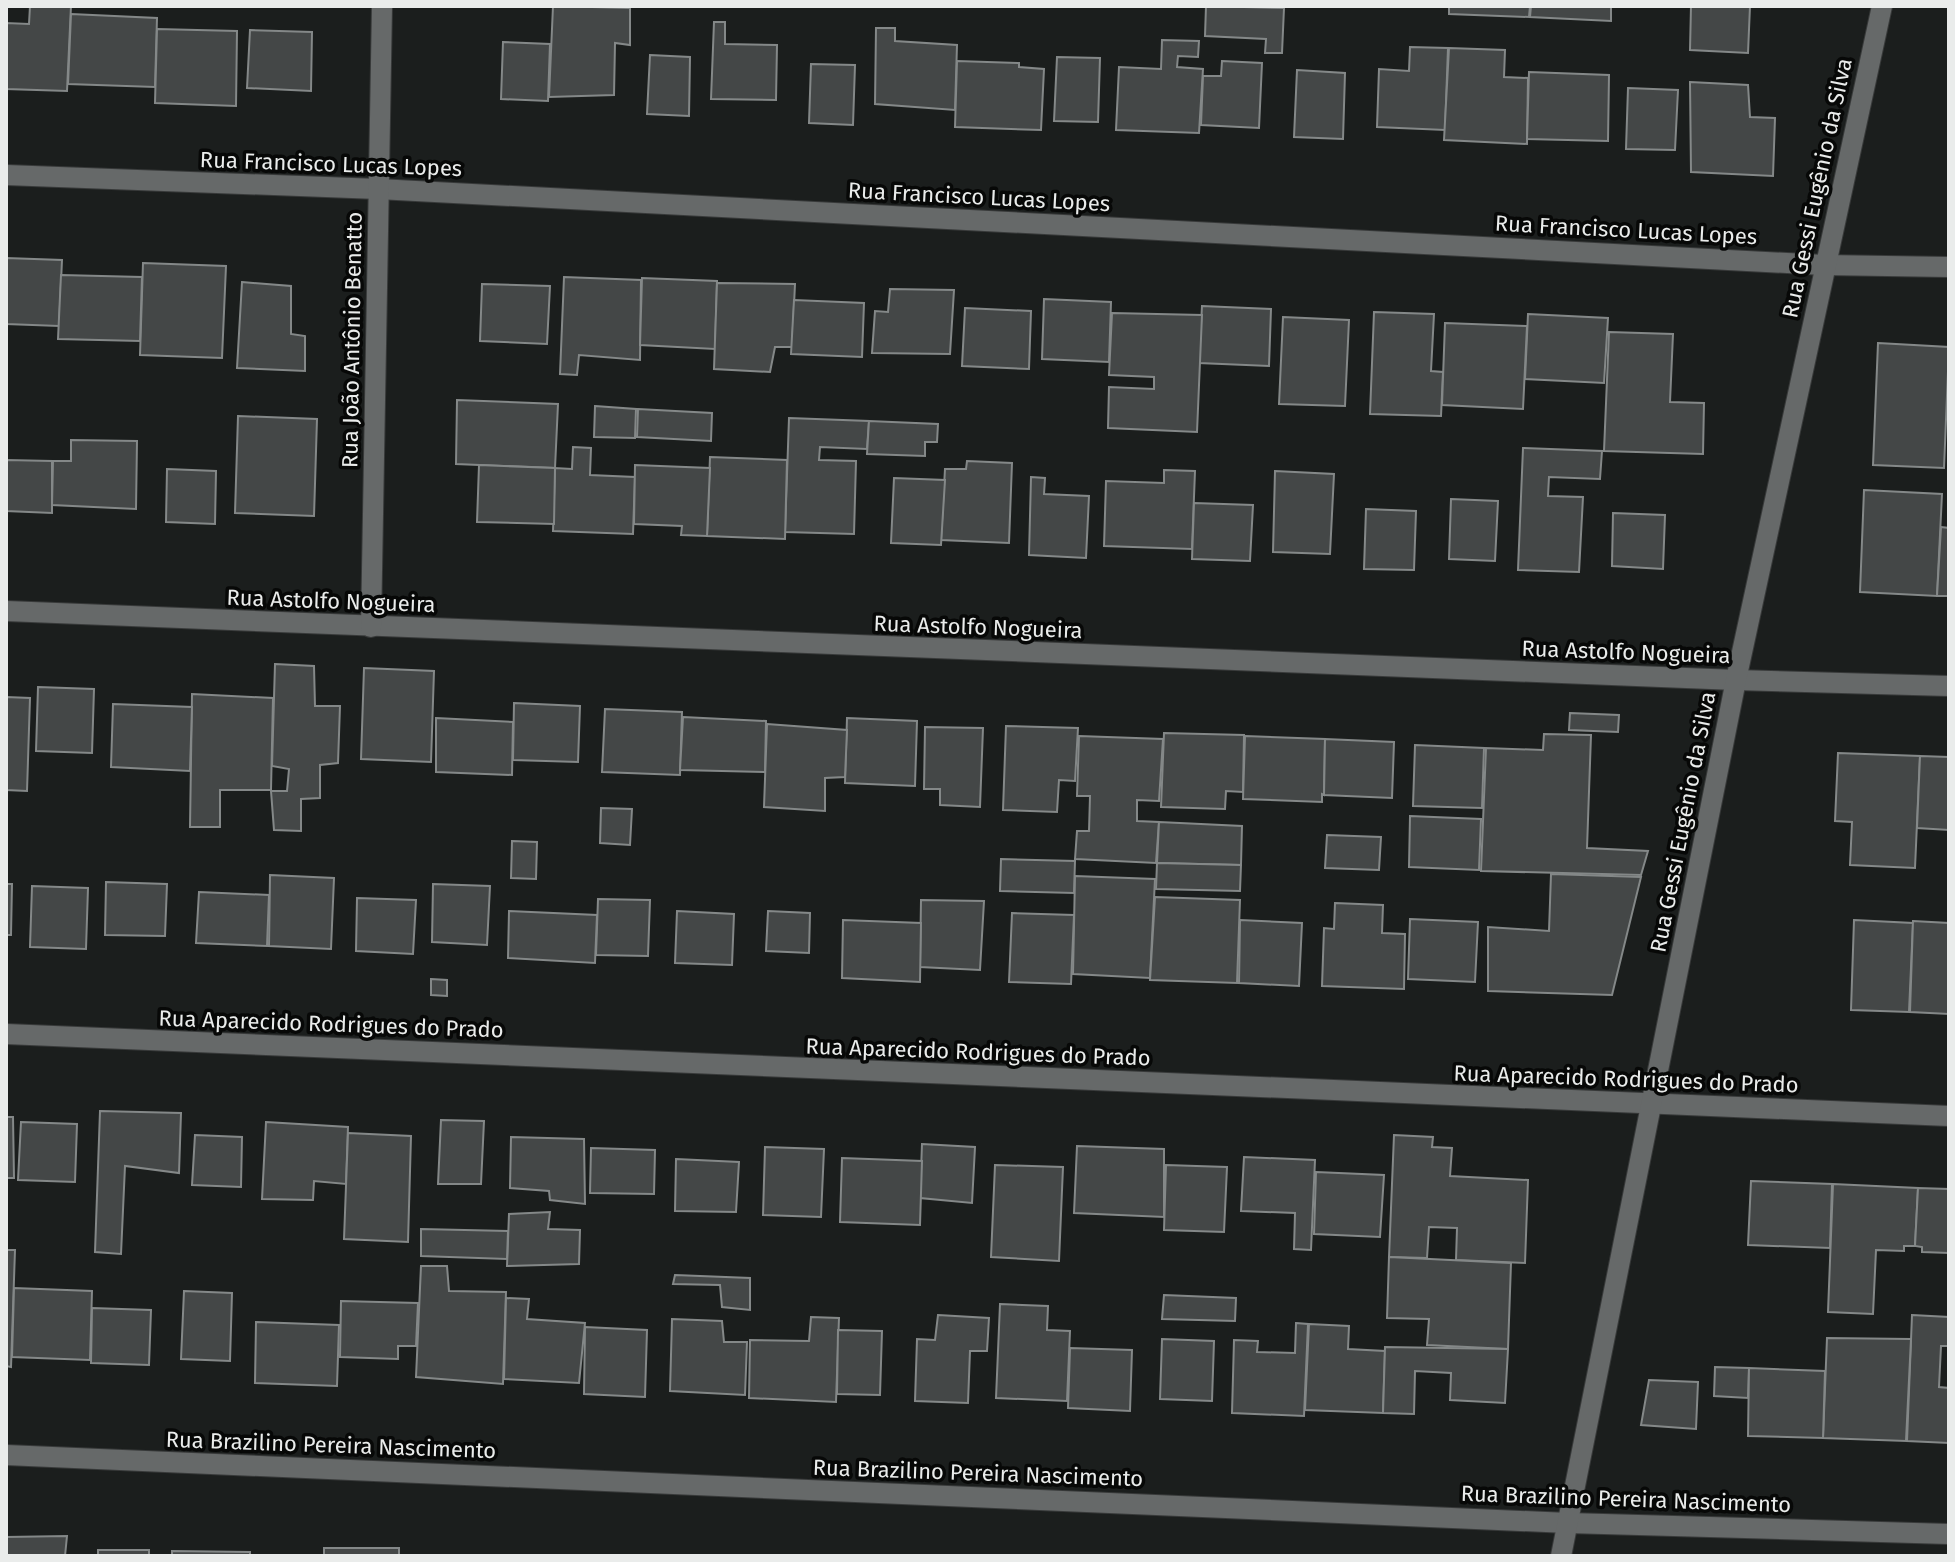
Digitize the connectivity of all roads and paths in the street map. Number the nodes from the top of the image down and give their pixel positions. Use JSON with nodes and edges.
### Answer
{"nodes":[{"id":1,"x":382,"y":6,"type":"edge"},
{"id":2,"x":1882,"y":6,"type":"edge"},
{"id":3,"x":6,"y":175,"type":"edge"},
{"id":4,"x":378,"y":189,"type":"junction"},
{"id":5,"x":1824,"y":265,"type":"junction"},
{"id":6,"x":1949,"y":267,"type":"edge"},
{"id":7,"x":6,"y":611,"type":"edge"},
{"id":8,"x":371,"y":627,"type":"junction"},
{"id":9,"x":1736,"y":680,"type":"junction"},
{"id":10,"x":1949,"y":686,"type":"edge"},
{"id":11,"x":6,"y":1034,"type":"edge"},
{"id":12,"x":1651,"y":1105,"type":"junction"},
{"id":13,"x":1949,"y":1116,"type":"edge"},
{"id":14,"x":6,"y":1455,"type":"edge"},
{"id":15,"x":1568,"y":1523,"type":"junction"},
{"id":16,"x":1949,"y":1534,"type":"edge"},
{"id":17,"x":1561,"y":1556,"type":"edge"}],
"edges":[{"from":1,"to":4,"type":"street","name":"Rua João Antônio Benatto"},
{"from":2,"to":5,"type":"street","name":"Rua Gessi Eugênio da Silva"},
{"from":3,"to":4,"type":"street","name":"Rua Francisco Lucas Lopes"},
{"from":4,"to":5,"type":"street","name":"Rua Francisco Lucas Lopes"},
{"from":4,"to":8,"type":"street","name":"Rua João Antônio Benatto"},
{"from":5,"to":6,"type":"street","name":"Rua Francisco Lucas Lopes"},
{"from":5,"to":9,"type":"street","name":"Rua Gessi Eugênio da Silva"},
{"from":7,"to":8,"type":"street","name":"Rua Astolfo Nogueira"},
{"from":8,"to":9,"type":"street","name":"Rua Astolfo Nogueira"},
{"from":9,"to":10,"type":"street","name":"Rua Astolfo Nogueira"},
{"from":9,"to":12,"type":"street","name":"Rua Gessi Eugênio da Silva"},
{"from":11,"to":12,"type":"street","name":"Rua Aparecido Rodrigues do Prado"},
{"from":12,"to":13,"type":"street","name":"Rua Aparecido Rodrigues do Prado"},
{"from":12,"to":15,"type":"street","name":"Rua Gessi Eugênio da Silva"},
{"from":14,"to":15,"type":"street","name":"Rua Brazilino Pereira Nascimento"},
{"from":15,"to":16,"type":"street","name":"Rua Brazilino Pereira Nascimento"},
{"from":15,"to":17,"type":"street","name":"Rua Gessi Eugênio da Silva"}]}
